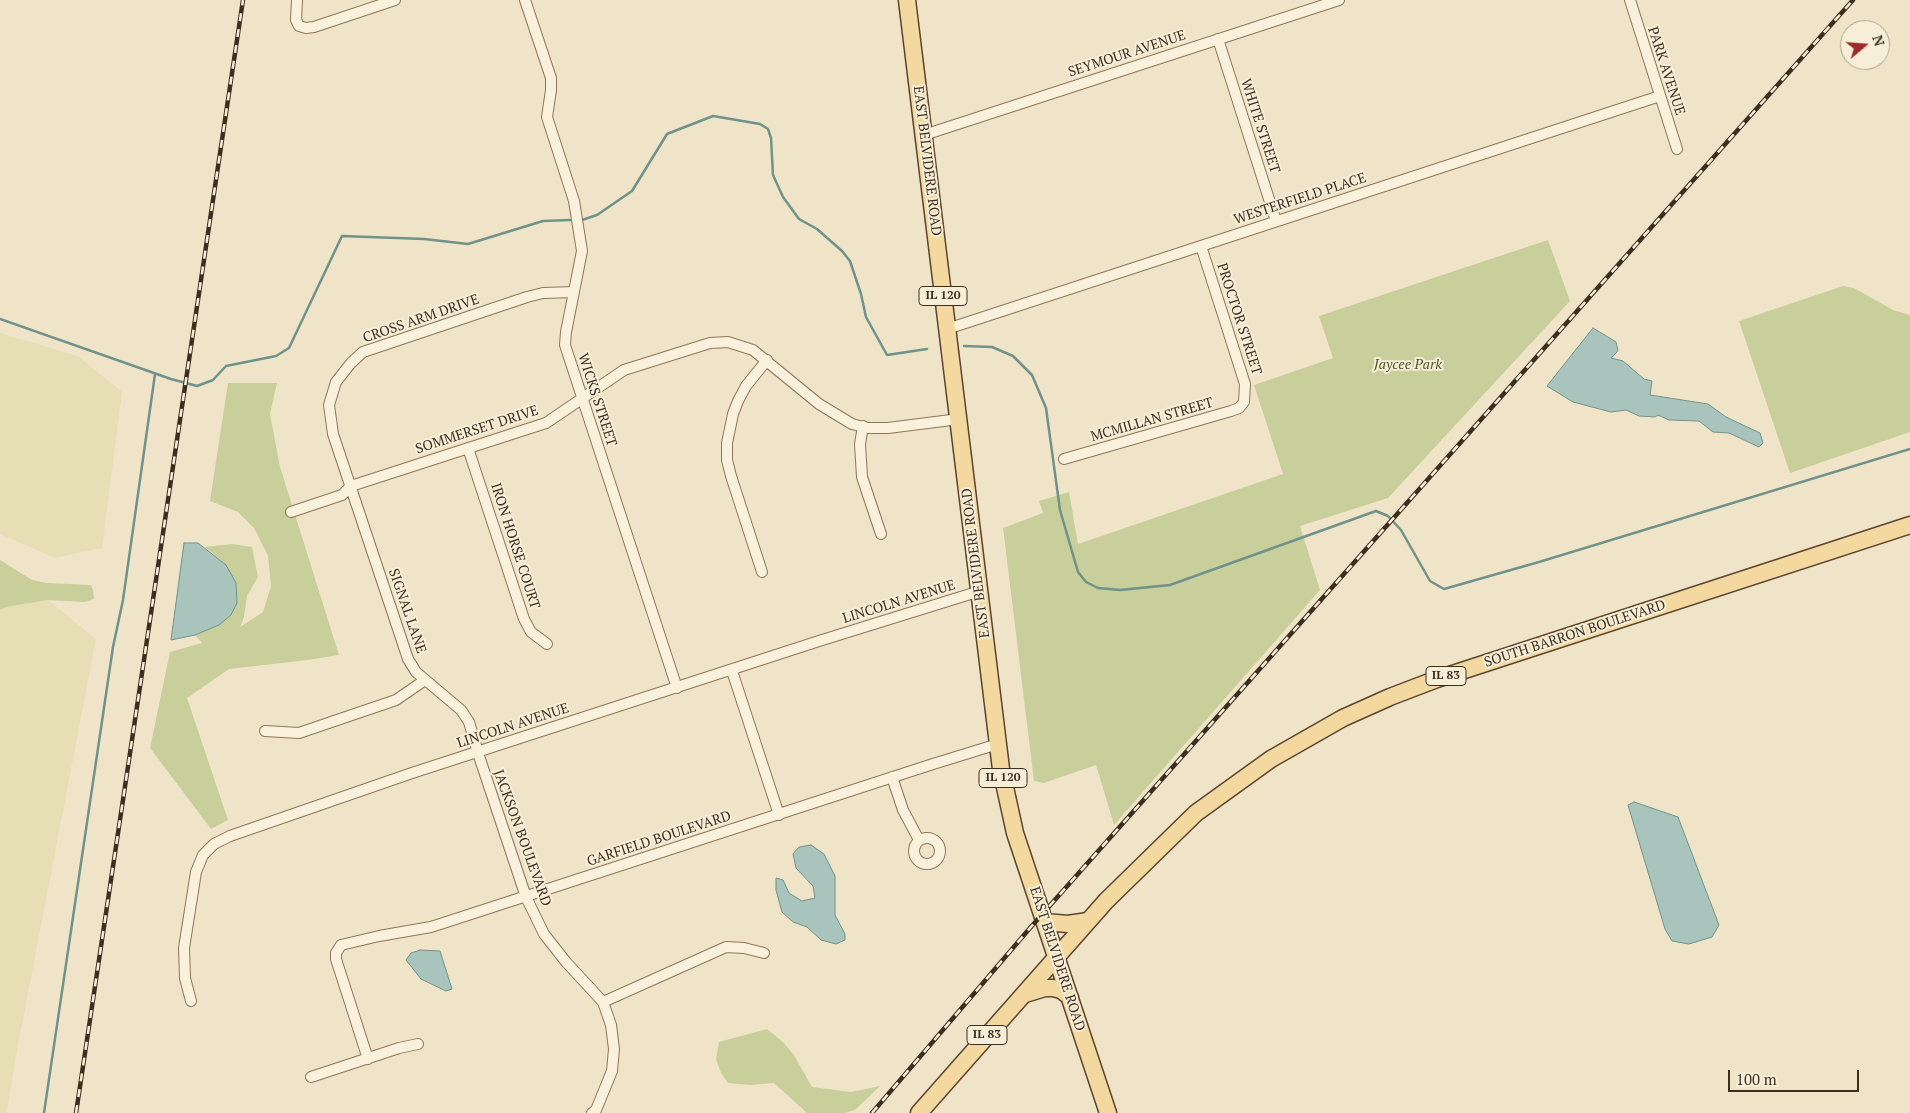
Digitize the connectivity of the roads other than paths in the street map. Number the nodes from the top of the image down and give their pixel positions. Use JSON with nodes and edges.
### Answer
{"nodes":[{"id":1,"x":297,"y":0,"type":"edge"},
{"id":2,"x":395,"y":0,"type":"edge"},
{"id":3,"x":525,"y":0,"type":"edge"},
{"id":4,"x":907,"y":0,"type":"edge"},
{"id":5,"x":1339,"y":0,"type":"edge"},
{"id":6,"x":1630,"y":0,"type":"edge"},
{"id":7,"x":1309,"y":5,"type":"edge"},
{"id":8,"x":1218,"y":39,"type":"junction"},
{"id":9,"x":1660,"y":96,"type":"junction"},
{"id":10,"x":924,"y":136,"type":"junction"},
{"id":11,"x":1677,"y":149,"type":"dead end"},
{"id":12,"x":1276,"y":221,"type":"junction"},
{"id":13,"x":1201,"y":246,"type":"junction"},
{"id":14,"x":574,"y":292,"type":"junction"},
{"id":15,"x":948,"y":329,"type":"junction"},
{"id":16,"x":767,"y":360,"type":"junction"},
{"id":17,"x":582,"y":400,"type":"junction"},
{"id":18,"x":1244,"y":402,"type":"joint"},
{"id":19,"x":958,"y":419,"type":"junction"},
{"id":20,"x":863,"y":426,"type":"junction"},
{"id":21,"x":468,"y":448,"type":"junction"},
{"id":22,"x":1064,"y":460,"type":"dead end"},
{"id":23,"x":351,"y":486,"type":"junction"},
{"id":24,"x":292,"y":512,"type":"dead end"},
{"id":25,"x":1910,"y":525,"type":"edge"},
{"id":26,"x":881,"y":534,"type":"dead end"},
{"id":27,"x":762,"y":572,"type":"dead end"},
{"id":28,"x":980,"y":592,"type":"junction"},
{"id":29,"x":547,"y":644,"type":"dead end"},
{"id":30,"x":732,"y":671,"type":"junction"},
{"id":31,"x":425,"y":680,"type":"junction"},
{"id":32,"x":677,"y":688,"type":"junction"},
{"id":33,"x":265,"y":731,"type":"dead end"},
{"id":34,"x":998,"y":744,"type":"junction"},
{"id":35,"x":478,"y":753,"type":"junction"},
{"id":36,"x":892,"y":777,"type":"junction"},
{"id":37,"x":779,"y":815,"type":"junction"},
{"id":38,"x":919,"y":840,"type":"dead end"},
{"id":39,"x":526,"y":897,"type":"junction"},
{"id":40,"x":1088,"y":921,"type":"junction"},
{"id":41,"x":1045,"y":922,"type":"junction"},
{"id":42,"x":764,"y":953,"type":"dead end"},
{"id":43,"x":1056,"y":957,"type":"junction"},
{"id":44,"x":1023,"y":995,"type":"junction"},
{"id":45,"x":1070,"y":997,"type":"junction"},
{"id":46,"x":191,"y":1001,"type":"dead end"},
{"id":47,"x":603,"y":1002,"type":"junction"},
{"id":48,"x":418,"y":1044,"type":"dead end"},
{"id":49,"x":368,"y":1059,"type":"junction"},
{"id":50,"x":310,"y":1077,"type":"dead end"},
{"id":51,"x":597,"y":1112,"type":"edge"},
{"id":52,"x":919,"y":1113,"type":"edge"},
{"id":53,"x":1108,"y":1113,"type":"edge"}],
"edges":[{"from":1,"to":2,"type":"street"},
{"from":3,"to":14,"type":"street","name":"WICKS STREET"},
{"from":4,"to":10,"type":"main road","name":"EAST BELVIDERE ROAD","number":"IL 120"},
{"from":5,"to":7,"type":"street","name":"SEYMOUR AVENUE"},
{"from":6,"to":9,"type":"street","name":"PARK AVENUE"},
{"from":7,"to":8,"type":"street","name":"SEYMOUR AVENUE"},
{"from":8,"to":10,"type":"street","name":"SEYMOUR AVENUE"},
{"from":8,"to":12,"type":"street","name":"WHITE STREET"},
{"from":9,"to":11,"type":"street","name":"PARK AVENUE"},
{"from":9,"to":12,"type":"street","name":"WESTERFIELD PLACE"},
{"from":10,"to":15,"type":"main road","name":"EAST BELVIDERE ROAD","number":"IL 120"},
{"from":12,"to":13,"type":"street","name":"WESTERFIELD PLACE"},
{"from":13,"to":15,"type":"street","name":"WESTERFIELD PLACE"},
{"from":13,"to":18,"type":"street","name":"PROCTOR STREET"},
{"from":14,"to":17,"type":"street","name":"WICKS STREET"},
{"from":14,"to":23,"type":"street","name":"CROSS ARM DRIVE"},
{"from":15,"to":19,"type":"main road","name":"EAST BELVIDERE ROAD","number":"IL 120"},
{"from":16,"to":17,"type":"street","name":"SOMMERSET DRIVE"},
{"from":16,"to":20,"type":"street","name":"SOMMERSET DRIVE"},
{"from":16,"to":27,"type":"street"},
{"from":17,"to":21,"type":"street","name":"SOMMERSET DRIVE"},
{"from":17,"to":32,"type":"street","name":"WICKS STREET"},
{"from":18,"to":22,"type":"street","name":"MCMILLAN STREET"},
{"from":19,"to":20,"type":"street","name":"SOMMERSET DRIVE"},
{"from":19,"to":28,"type":"main road","name":"EAST BELVIDERE ROAD","number":"IL 120"},
{"from":20,"to":26,"type":"street"},
{"from":21,"to":23,"type":"street","name":"SOMMERSET DRIVE"},
{"from":21,"to":29,"type":"street","name":"IRON HORSE COURT"},
{"from":23,"to":24,"type":"street","name":"SOMMERSET DRIVE"},
{"from":23,"to":31,"type":"street","name":"SIGNAL LANE"},
{"from":25,"to":40,"type":"main road","name":"SOUTH BARRON BOULEVARD","number":"IL 83"},
{"from":28,"to":30,"type":"street","name":"LINCOLN AVENUE"},
{"from":28,"to":34,"type":"main road","name":"EAST BELVIDERE ROAD","number":"IL 120"},
{"from":30,"to":32,"type":"street","name":"LINCOLN AVENUE"},
{"from":30,"to":37,"type":"street"},
{"from":31,"to":33,"type":"street"},
{"from":31,"to":35,"type":"street","name":"SIGNAL LANE"},
{"from":32,"to":35,"type":"street","name":"LINCOLN AVENUE"},
{"from":34,"to":36,"type":"street","name":"GARFIELD BOULEVARD"},
{"from":34,"to":41,"type":"main road","name":"EAST BELVIDERE ROAD","number":"IL 120"},
{"from":35,"to":39,"type":"street","name":"JACKSON BOULEVARD"},
{"from":35,"to":46,"type":"street","name":"LINCOLN AVENUE"},
{"from":36,"to":37,"type":"street","name":"GARFIELD BOULEVARD"},
{"from":36,"to":38,"type":"street"},
{"from":37,"to":39,"type":"street","name":"GARFIELD BOULEVARD"},
{"from":39,"to":47,"type":"street","name":"JACKSON BOULEVARD"},
{"from":39,"to":49,"type":"street","name":"GARFIELD BOULEVARD"},
{"from":40,"to":41,"type":"main road"},
{"from":40,"to":43,"type":"main road","name":"SOUTH BARRON BOULEVARD","number":"IL 83"},
{"from":41,"to":43,"type":"main road","name":"EAST BELVIDERE ROAD","number":"IL 120"},
{"from":42,"to":47,"type":"street"},
{"from":43,"to":44,"type":"main road","number":"IL 83"},
{"from":43,"to":45,"type":"main road","name":"EAST BELVIDERE ROAD","number":"IL 120"},
{"from":44,"to":45,"type":"main road"},
{"from":44,"to":52,"type":"main road","number":"IL 83"},
{"from":45,"to":53,"type":"main road","name":"EAST BELVIDERE ROAD","number":"IL 120"},
{"from":47,"to":51,"type":"street","name":"JACKSON BOULEVARD"},
{"from":48,"to":49,"type":"street"},
{"from":49,"to":50,"type":"street"}]}
